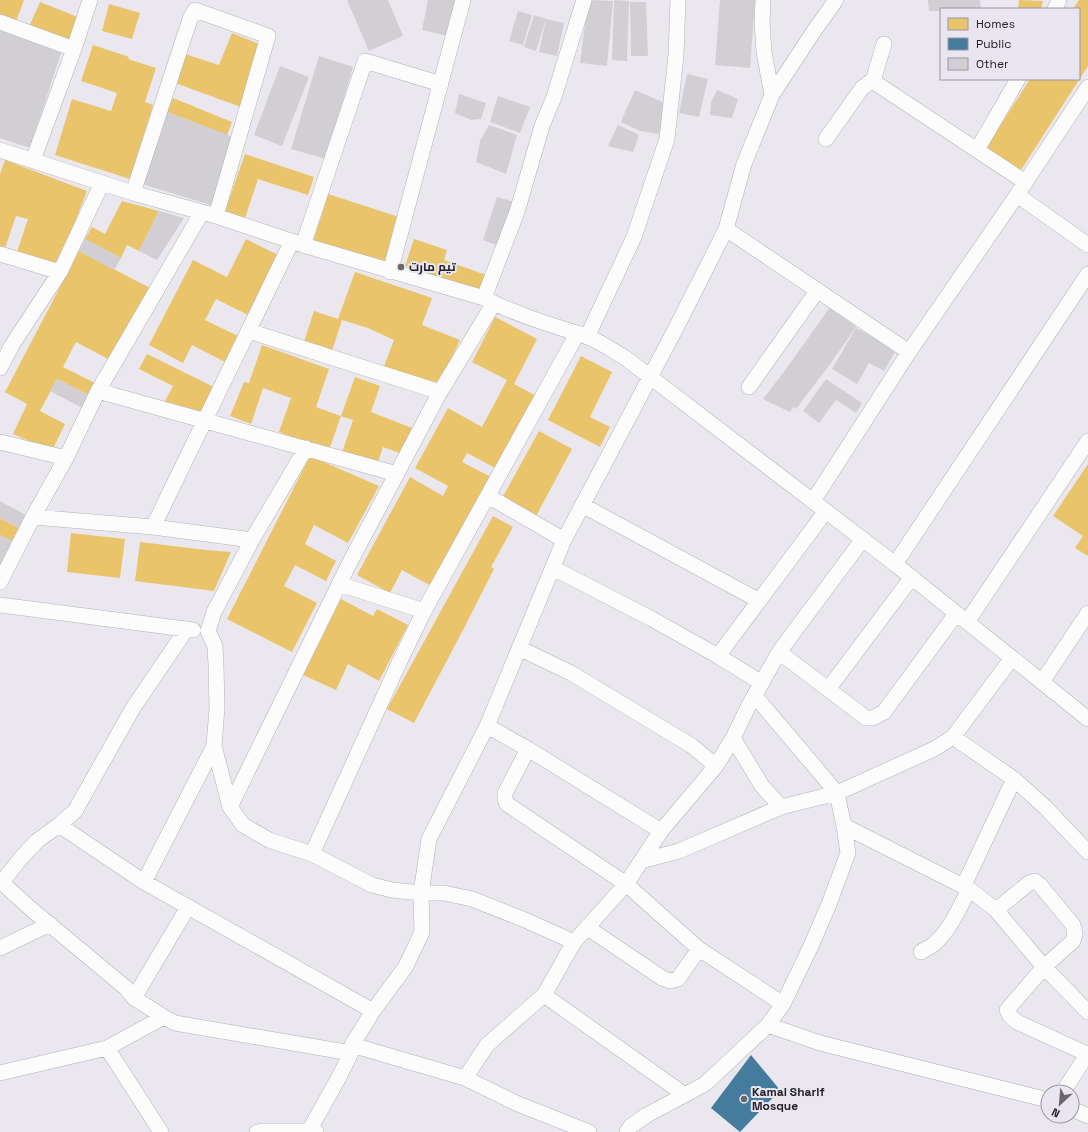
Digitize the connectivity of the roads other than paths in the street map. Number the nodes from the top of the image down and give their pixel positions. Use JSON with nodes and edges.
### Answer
{"nodes":[{"id":1,"x":90,"y":0,"type":"edge"},
{"id":2,"x":463,"y":0,"type":"edge"},
{"id":3,"x":584,"y":0,"type":"edge"},
{"id":4,"x":678,"y":0,"type":"edge"},
{"id":5,"x":763,"y":0,"type":"edge"},
{"id":6,"x":836,"y":0,"type":"edge"},
{"id":7,"x":0,"y":22,"type":"edge"},
{"id":8,"x":884,"y":44,"type":"dead end"},
{"id":9,"x":74,"y":49,"type":"junction"},
{"id":10,"x":874,"y":79,"type":"junction"},
{"id":11,"x":1017,"y":80,"type":"edge"},
{"id":12,"x":441,"y":84,"type":"junction"},
{"id":13,"x":1088,"y":87,"type":"edge"},
{"id":14,"x":772,"y":95,"type":"junction"},
{"id":15,"x":826,"y":139,"type":"dead end"},
{"id":16,"x":0,"y":150,"type":"edge"},
{"id":17,"x":977,"y":150,"type":"junction"},
{"id":18,"x":33,"y":160,"type":"junction"},
{"id":19,"x":102,"y":183,"type":"junction"},
{"id":20,"x":1021,"y":189,"type":"junction"},
{"id":21,"x":132,"y":192,"type":"junction"},
{"id":22,"x":209,"y":214,"type":"junction"},
{"id":23,"x":726,"y":230,"type":"junction"},
{"id":24,"x":297,"y":243,"type":"junction"},
{"id":25,"x":1088,"y":245,"type":"edge"},
{"id":26,"x":0,"y":254,"type":"edge"},
{"id":27,"x":60,"y":272,"type":"junction"},
{"id":28,"x":390,"y":272,"type":"junction"},
{"id":29,"x":1088,"y":274,"type":"edge"},
{"id":30,"x":817,"y":291,"type":"junction"},
{"id":31,"x":489,"y":301,"type":"junction"},
{"id":32,"x":248,"y":331,"type":"junction"},
{"id":33,"x":582,"y":335,"type":"junction"},
{"id":34,"x":6,"y":343,"type":"edge"},
{"id":35,"x":908,"y":352,"type":"junction"},
{"id":36,"x":0,"y":368,"type":"edge"},
{"id":37,"x":649,"y":376,"type":"junction"},
{"id":38,"x":748,"y":387,"type":"dead end"},
{"id":39,"x":98,"y":391,"type":"junction"},
{"id":40,"x":440,"y":392,"type":"junction"},
{"id":41,"x":205,"y":421,"type":"junction"},
{"id":42,"x":1088,"y":441,"type":"edge"},
{"id":43,"x":0,"y":442,"type":"edge"},
{"id":44,"x":306,"y":448,"type":"junction"},
{"id":45,"x":66,"y":458,"type":"junction"},
{"id":46,"x":397,"y":474,"type":"junction"},
{"id":47,"x":488,"y":496,"type":"junction"},
{"id":48,"x":813,"y":501,"type":"junction"},
{"id":49,"x":582,"y":505,"type":"junction"},
{"id":50,"x":826,"y":510,"type":"junction"},
{"id":51,"x":33,"y":517,"type":"junction"},
{"id":52,"x":153,"y":527,"type":"junction"},
{"id":53,"x":863,"y":539,"type":"junction"},
{"id":54,"x":252,"y":540,"type":"junction"},
{"id":55,"x":564,"y":540,"type":"junction"},
{"id":56,"x":895,"y":564,"type":"junction"},
{"id":57,"x":552,"y":568,"type":"junction"},
{"id":58,"x":912,"y":577,"type":"junction"},
{"id":59,"x":0,"y":582,"type":"edge"},
{"id":60,"x":339,"y":584,"type":"junction"},
{"id":61,"x":758,"y":600,"type":"junction"},
{"id":62,"x":0,"y":605,"type":"edge"},
{"id":63,"x":424,"y":610,"type":"junction"},
{"id":64,"x":1088,"y":613,"type":"edge"},
{"id":65,"x":962,"y":618,"type":"junction"},
{"id":66,"x":186,"y":630,"type":"junction"},
{"id":67,"x":208,"y":631,"type":"junction"},
{"id":68,"x":519,"y":648,"type":"junction"},
{"id":69,"x":779,"y":652,"type":"junction"},
{"id":70,"x":718,"y":656,"type":"junction"},
{"id":71,"x":1012,"y":658,"type":"junction"},
{"id":72,"x":1042,"y":682,"type":"junction"},
{"id":73,"x":828,"y":688,"type":"junction"},
{"id":74,"x":758,"y":690,"type":"junction"},
{"id":75,"x":1088,"y":720,"type":"edge"},
{"id":76,"x":487,"y":726,"type":"junction"},
{"id":77,"x":953,"y":737,"type":"junction"},
{"id":78,"x":733,"y":738,"type":"junction"},
{"id":79,"x":214,"y":746,"type":"junction"},
{"id":80,"x":528,"y":749,"type":"junction"},
{"id":81,"x":716,"y":766,"type":"junction"},
{"id":82,"x":1014,"y":779,"type":"junction"},
{"id":83,"x":838,"y":793,"type":"junction"},
{"id":84,"x":230,"y":806,"type":"junction"},
{"id":85,"x":781,"y":808,"type":"junction"},
{"id":86,"x":59,"y":825,"type":"junction"},
{"id":87,"x":844,"y":826,"type":"junction"},
{"id":88,"x":661,"y":831,"type":"junction"},
{"id":89,"x":1088,"y":852,"type":"edge"},
{"id":90,"x":312,"y":854,"type":"junction"},
{"id":91,"x":641,"y":861,"type":"junction"},
{"id":92,"x":1,"y":882,"type":"edge"},
{"id":93,"x":144,"y":882,"type":"junction"},
{"id":94,"x":626,"y":884,"type":"junction"},
{"id":95,"x":966,"y":887,"type":"junction"},
{"id":96,"x":421,"y":893,"type":"junction"},
{"id":97,"x":188,"y":907,"type":"junction"},
{"id":98,"x":996,"y":910,"type":"junction"},
{"id":99,"x":50,"y":924,"type":"junction"},
{"id":100,"x":588,"y":928,"type":"junction"},
{"id":101,"x":574,"y":942,"type":"junction"},
{"id":102,"x":0,"y":948,"type":"edge"},
{"id":103,"x":699,"y":949,"type":"junction"},
{"id":104,"x":921,"y":952,"type":"dead end"},
{"id":105,"x":1044,"y":967,"type":"junction"},
{"id":106,"x":544,"y":995,"type":"junction"},
{"id":107,"x":134,"y":998,"type":"junction"},
{"id":108,"x":783,"y":1004,"type":"junction"},
{"id":109,"x":373,"y":1011,"type":"junction"},
{"id":110,"x":1088,"y":1012,"type":"edge"},
{"id":111,"x":164,"y":1017,"type":"junction"},
{"id":112,"x":768,"y":1025,"type":"junction"},
{"id":113,"x":107,"y":1048,"type":"junction"},
{"id":114,"x":352,"y":1049,"type":"junction"},
{"id":115,"x":1088,"y":1053,"type":"edge"},
{"id":116,"x":0,"y":1073,"type":"edge"},
{"id":117,"x":465,"y":1078,"type":"junction"},
{"id":118,"x":1068,"y":1084,"type":"edge"},
{"id":119,"x":685,"y":1095,"type":"junction"},
{"id":120,"x":1040,"y":1098,"type":"edge"},
{"id":121,"x":312,"y":1131,"type":"edge"},
{"id":122,"x":161,"y":1132,"type":"edge"},
{"id":123,"x":257,"y":1132,"type":"edge"},
{"id":124,"x":589,"y":1132,"type":"edge"},
{"id":125,"x":627,"y":1132,"type":"edge"}],
"edges":[{"from":1,"to":9,"type":"street"},
{"from":2,"to":12,"type":"street"},
{"from":3,"to":31,"type":"street"},
{"from":4,"to":33,"type":"street"},
{"from":5,"to":14,"type":"street"},
{"from":6,"to":14,"type":"street"},
{"from":7,"to":9,"type":"street"},
{"from":8,"to":10,"type":"street"},
{"from":9,"to":18,"type":"street"},
{"from":10,"to":15,"type":"street"},
{"from":10,"to":17,"type":"street"},
{"from":11,"to":17,"type":"street"},
{"from":12,"to":24,"type":"street"},
{"from":12,"to":28,"type":"street"},
{"from":13,"to":20,"type":"street"},
{"from":14,"to":23,"type":"street"},
{"from":16,"to":18,"type":"street"},
{"from":17,"to":20,"type":"street"},
{"from":18,"to":19,"type":"street"},
{"from":19,"to":21,"type":"street"},
{"from":19,"to":27,"type":"street"},
{"from":20,"to":25,"type":"street"},
{"from":20,"to":35,"type":"street"},
{"from":21,"to":22,"type":"street"},
{"from":21,"to":22,"type":"street"},
{"from":22,"to":24,"type":"street"},
{"from":22,"to":39,"type":"street"},
{"from":23,"to":30,"type":"street"},
{"from":23,"to":37,"type":"street"},
{"from":24,"to":28,"type":"street"},
{"from":24,"to":32,"type":"street"},
{"from":26,"to":27,"type":"street"},
{"from":27,"to":34,"type":"street"},
{"from":28,"to":31,"type":"street"},
{"from":29,"to":56,"type":"street"},
{"from":30,"to":35,"type":"street"},
{"from":30,"to":38,"type":"street"},
{"from":31,"to":33,"type":"street"},
{"from":31,"to":40,"type":"street"},
{"from":32,"to":40,"type":"street"},
{"from":32,"to":41,"type":"street"},
{"from":33,"to":37,"type":"street"},
{"from":33,"to":47,"type":"street"},
{"from":34,"to":36,"type":"street"},
{"from":35,"to":48,"type":"street"},
{"from":37,"to":48,"type":"street"},
{"from":37,"to":49,"type":"street"},
{"from":39,"to":41,"type":"street"},
{"from":39,"to":45,"type":"street"},
{"from":40,"to":46,"type":"street"},
{"from":41,"to":44,"type":"street"},
{"from":41,"to":52,"type":"street"},
{"from":42,"to":65,"type":"street"},
{"from":43,"to":45,"type":"street"},
{"from":44,"to":46,"type":"street"},
{"from":44,"to":54,"type":"street"},
{"from":45,"to":51,"type":"street"},
{"from":46,"to":60,"type":"street"},
{"from":47,"to":55,"type":"street"},
{"from":47,"to":63,"type":"street"},
{"from":48,"to":50,"type":"street"},
{"from":49,"to":55,"type":"street"},
{"from":49,"to":61,"type":"street"},
{"from":50,"to":53,"type":"street"},
{"from":50,"to":61,"type":"street"},
{"from":51,"to":52,"type":"street"},
{"from":51,"to":59,"type":"street"},
{"from":52,"to":54,"type":"street"},
{"from":53,"to":56,"type":"street"},
{"from":53,"to":69,"type":"street"},
{"from":54,"to":67,"type":"street"},
{"from":55,"to":57,"type":"street"},
{"from":56,"to":58,"type":"street"},
{"from":57,"to":68,"type":"street"},
{"from":57,"to":70,"type":"street"},
{"from":58,"to":65,"type":"street"},
{"from":58,"to":73,"type":"street"},
{"from":60,"to":63,"type":"street"},
{"from":60,"to":84,"type":"street"},
{"from":61,"to":70,"type":"street"},
{"from":62,"to":66,"type":"street"},
{"from":63,"to":90,"type":"street"},
{"from":64,"to":72,"type":"street"},
{"from":65,"to":71,"type":"street"},
{"from":65,"to":73,"type":"street"},
{"from":66,"to":67,"type":"street"},
{"from":66,"to":86,"type":"street"},
{"from":67,"to":79,"type":"street"},
{"from":68,"to":76,"type":"street"},
{"from":68,"to":81,"type":"street"},
{"from":69,"to":73,"type":"street"},
{"from":69,"to":74,"type":"street"},
{"from":70,"to":74,"type":"street"},
{"from":71,"to":72,"type":"street"},
{"from":71,"to":77,"type":"street"},
{"from":72,"to":75,"type":"street"},
{"from":74,"to":78,"type":"street"},
{"from":74,"to":83,"type":"street"},
{"from":76,"to":80,"type":"street"},
{"from":76,"to":96,"type":"street"},
{"from":77,"to":82,"type":"street"},
{"from":77,"to":83,"type":"street"},
{"from":78,"to":81,"type":"street"},
{"from":78,"to":85,"type":"street"},
{"from":79,"to":84,"type":"street"},
{"from":79,"to":93,"type":"street"},
{"from":80,"to":88,"type":"street"},
{"from":80,"to":94,"type":"street"},
{"from":81,"to":88,"type":"street"},
{"from":82,"to":89,"type":"street"},
{"from":82,"to":95,"type":"street"},
{"from":83,"to":85,"type":"street"},
{"from":83,"to":87,"type":"street"},
{"from":84,"to":90,"type":"street"},
{"from":85,"to":91,"type":"street"},
{"from":86,"to":92,"type":"street"},
{"from":86,"to":93,"type":"street"},
{"from":87,"to":95,"type":"street"},
{"from":87,"to":108,"type":"street"},
{"from":88,"to":91,"type":"street"},
{"from":90,"to":96,"type":"street"},
{"from":91,"to":94,"type":"street"},
{"from":92,"to":99,"type":"street"},
{"from":93,"to":97,"type":"street"},
{"from":94,"to":100,"type":"street"},
{"from":94,"to":103,"type":"street"},
{"from":95,"to":98,"type":"street"},
{"from":95,"to":104,"type":"street"},
{"from":96,"to":101,"type":"street"},
{"from":96,"to":109,"type":"street"},
{"from":97,"to":107,"type":"street"},
{"from":97,"to":109,"type":"street"},
{"from":98,"to":105,"type":"street"},
{"from":98,"to":105,"type":"street"},
{"from":99,"to":102,"type":"street"},
{"from":99,"to":107,"type":"street"},
{"from":100,"to":101,"type":"street"},
{"from":100,"to":103,"type":"street"},
{"from":101,"to":106,"type":"street"},
{"from":103,"to":108,"type":"street"},
{"from":105,"to":110,"type":"street"},
{"from":105,"to":115,"type":"street"},
{"from":106,"to":117,"type":"street"},
{"from":106,"to":119,"type":"street"},
{"from":107,"to":111,"type":"street"},
{"from":108,"to":112,"type":"street"},
{"from":109,"to":114,"type":"street"},
{"from":111,"to":113,"type":"street"},
{"from":111,"to":114,"type":"street"},
{"from":112,"to":119,"type":"street"},
{"from":112,"to":120,"type":"street"},
{"from":113,"to":116,"type":"street"},
{"from":113,"to":122,"type":"street"},
{"from":114,"to":117,"type":"street"},
{"from":114,"to":121,"type":"street"},
{"from":115,"to":118,"type":"street"},
{"from":117,"to":124,"type":"street"},
{"from":119,"to":125,"type":"street"},
{"from":121,"to":123,"type":"street"}]}
